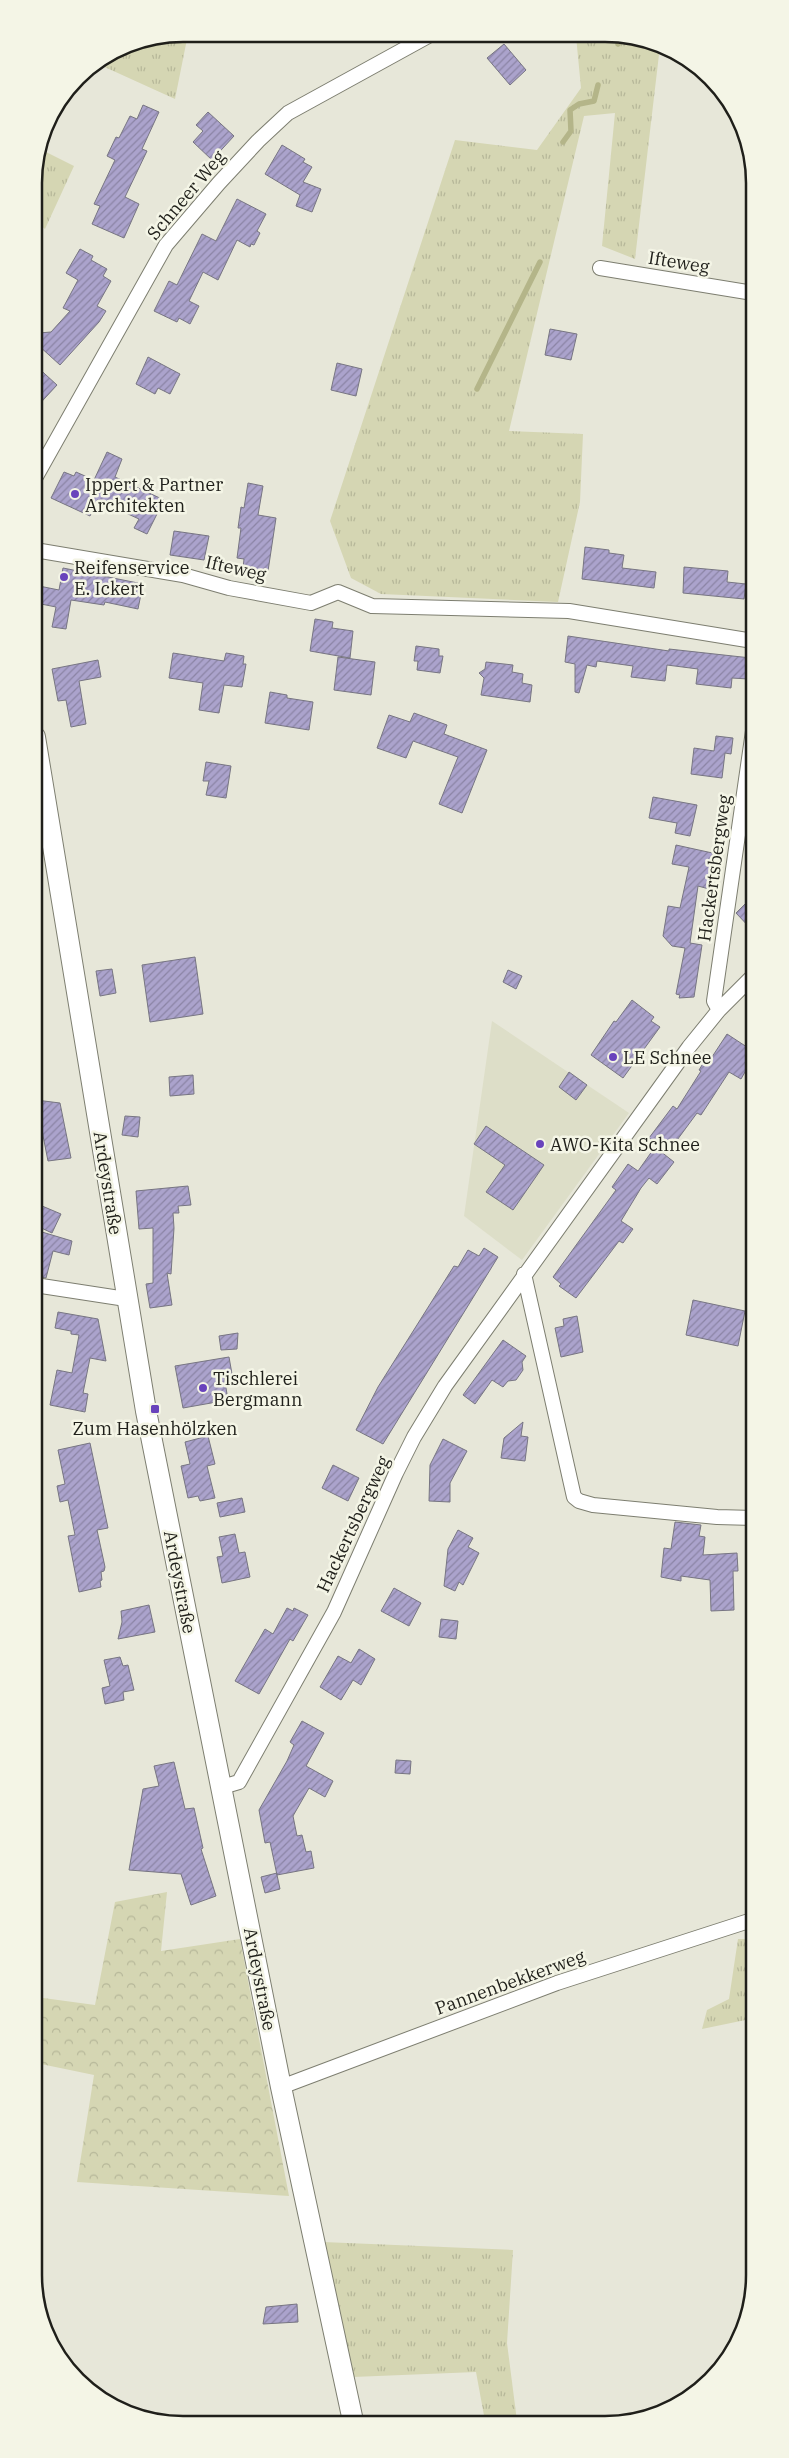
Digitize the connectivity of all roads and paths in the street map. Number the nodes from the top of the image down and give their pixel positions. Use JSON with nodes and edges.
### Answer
{"nodes":[{"id":1,"x":417,"y":42,"type":"edge"},
{"id":2,"x":600,"y":268,"type":"dead end"},
{"id":3,"x":746,"y":292,"type":"edge"},
{"id":4,"x":43,"y":464,"type":"edge"},
{"id":5,"x":43,"y":551,"type":"edge"},
{"id":6,"x":746,"y":640,"type":"edge"},
{"id":7,"x":746,"y":779,"type":"edge"},
{"id":8,"x":43,"y":785,"type":"edge"},
{"id":9,"x":746,"y":983,"type":"edge"},
{"id":10,"x":719,"y":1010,"type":"junction"},
{"id":11,"x":524,"y":1274,"type":"junction"},
{"id":12,"x":42,"y":1286,"type":"edge"},
{"id":13,"x":126,"y":1299,"type":"junction"},
{"id":14,"x":746,"y":1518,"type":"edge"},
{"id":15,"x":222,"y":1787,"type":"junction"},
{"id":16,"x":746,"y":1922,"type":"edge"},
{"id":17,"x":281,"y":2087,"type":"junction"},
{"id":18,"x":352,"y":2416,"type":"edge"}],
"edges":[{"from":1,"to":4,"type":"street","name":"Schneer Weg"},
{"from":2,"to":3,"type":"street","name":"Ifteweg"},
{"from":5,"to":6,"type":"street","name":"Ifteweg"},
{"from":7,"to":10,"type":"street","name":"Hackertsbergweg"},
{"from":8,"to":13,"type":"main road","name":"Ardeystraße"},
{"from":9,"to":10,"type":"street","name":"Hackertsbergweg"},
{"from":10,"to":11,"type":"street","name":"Hackertsbergweg"},
{"from":11,"to":14,"type":"street"},
{"from":11,"to":15,"type":"street","name":"Hackertsbergweg"},
{"from":12,"to":13,"type":"street"},
{"from":13,"to":15,"type":"main road","name":"Ardeystraße"},
{"from":15,"to":17,"type":"main road","name":"Ardeystraße"},
{"from":16,"to":17,"type":"street","name":"Pannenbekkerweg"},
{"from":17,"to":18,"type":"main road","name":"Ardeystraße"}]}
